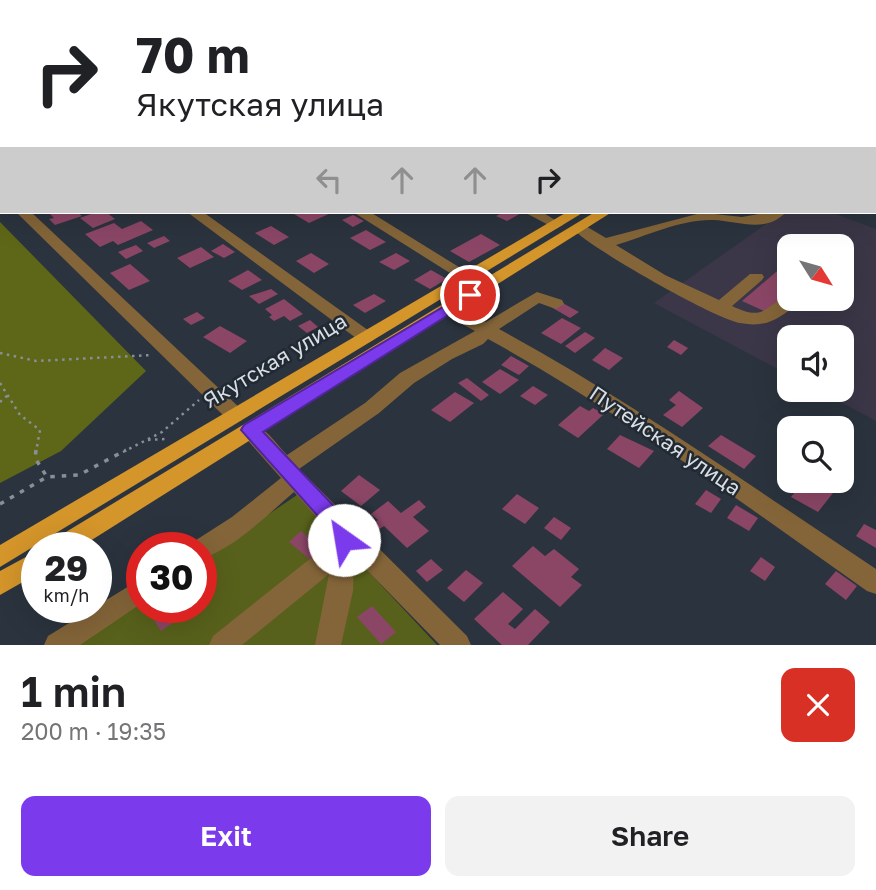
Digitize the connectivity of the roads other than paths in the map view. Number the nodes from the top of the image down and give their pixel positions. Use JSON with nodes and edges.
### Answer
{"nodes":[{"id":1,"x":25,"y":214,"type":"edge"},
{"id":2,"x":197,"y":214,"type":"edge"},
{"id":3,"x":363,"y":214,"type":"edge"},
{"id":4,"x":535,"y":214,"type":"edge"},
{"id":5,"x":598,"y":214,"type":"edge"},
{"id":6,"x":706,"y":214,"type":"edge"},
{"id":7,"x":776,"y":214,"type":"edge"},
{"id":8,"x":681,"y":216,"type":"edge"},
{"id":9,"x":578,"y":220,"type":"edge"},
{"id":10,"x":556,"y":225,"type":"junction"},
{"id":11,"x":606,"y":243,"type":"junction"},
{"id":12,"x":467,"y":277,"type":"junction"},
{"id":13,"x":756,"y":277,"type":"dead end"},
{"id":14,"x":556,"y":304,"type":"dead end"},
{"id":15,"x":720,"y":308,"type":"junction"},
{"id":16,"x":448,"y":309,"type":"junction"},
{"id":17,"x":778,"y":312,"type":"edge"},
{"id":18,"x":486,"y":330,"type":"junction"},
{"id":19,"x":366,"y":337,"type":"junction"},
{"id":20,"x":243,"y":423,"type":"junction"},
{"id":21,"x":291,"y":473,"type":"junction"},
{"id":22,"x":83,"y":532,"type":"edge"},
{"id":23,"x":345,"y":532,"type":"junction"},
{"id":24,"x":217,"y":539,"type":"edge"},
{"id":25,"x":0,"y":557,"type":"edge"},
{"id":26,"x":342,"y":559,"type":"junction"},
{"id":27,"x":21,"y":571,"type":"edge"},
{"id":28,"x":876,"y":583,"type":"edge"},
{"id":29,"x":0,"y":584,"type":"edge"},
{"id":30,"x":126,"y":600,"type":"edge"},
{"id":31,"x":57,"y":645,"type":"edge"},
{"id":32,"x":222,"y":645,"type":"edge"},
{"id":33,"x":328,"y":645,"type":"edge"},
{"id":34,"x":458,"y":645,"type":"edge"}],
"edges":[{"from":1,"to":20,"type":"street"},
{"from":2,"to":19,"type":"street"},
{"from":3,"to":12,"type":"street"},
{"from":4,"to":10,"type":"street"},
{"from":5,"to":9,"type":"main road","name":"Якутская улица"},
{"from":6,"to":7,"type":"street"},
{"from":6,"to":8,"type":"street"},
{"from":8,"to":11,"type":"street"},
{"from":9,"to":10,"type":"main road","name":"Якутская улица"},
{"from":9,"to":11,"type":"street"},
{"from":9,"to":16,"type":"main road","name":"Якутская улица"},
{"from":10,"to":12,"type":"main road","name":"Якутская улица"},
{"from":11,"to":15,"type":"street"},
{"from":12,"to":19,"type":"main road","name":"Якутская улица"},
{"from":13,"to":15,"type":"street"},
{"from":14,"to":18,"type":"street"},
{"from":15,"to":17,"type":"street"},
{"from":16,"to":18,"type":"street","name":"Путейская улица"},
{"from":16,"to":20,"type":"main road","name":"Якутская улица"},
{"from":18,"to":21,"type":"street"},
{"from":18,"to":28,"type":"street","name":"Путейская улица"},
{"from":19,"to":20,"type":"main road","name":"Якутская улица"},
{"from":20,"to":21,"type":"street"},
{"from":20,"to":22,"type":"main road","name":"Якутская улица"},
{"from":20,"to":25,"type":"main road","name":"Якутская улица"},
{"from":21,"to":23,"type":"street"},
{"from":21,"to":24,"type":"street"},
{"from":23,"to":26,"type":"street"},
{"from":23,"to":34,"type":"street"},
{"from":26,"to":32,"type":"street"},
{"from":26,"to":33,"type":"street"},
{"from":27,"to":29,"type":"main road"},
{"from":30,"to":31,"type":"street"}]}
